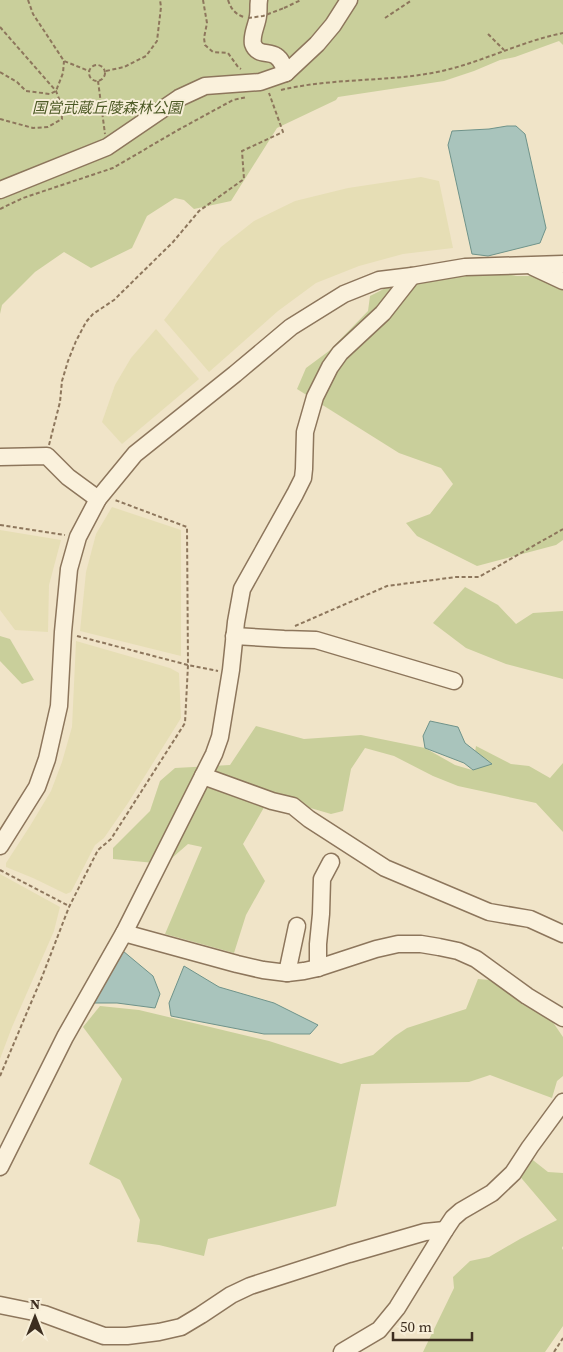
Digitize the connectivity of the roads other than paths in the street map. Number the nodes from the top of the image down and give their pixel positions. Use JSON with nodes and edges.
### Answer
{"nodes":[{"id":1,"x":259,"y":0,"type":"edge"},
{"id":2,"x":348,"y":0,"type":"edge"},
{"id":3,"x":286,"y":73,"type":"junction"},
{"id":4,"x":0,"y":190,"type":"edge"},
{"id":5,"x":563,"y":264,"type":"edge"},
{"id":6,"x":527,"y":265,"type":"junction"},
{"id":7,"x":412,"y":276,"type":"junction"},
{"id":8,"x":563,"y":281,"type":"edge"},
{"id":9,"x":0,"y":457,"type":"edge"},
{"id":10,"x":100,"y":497,"type":"junction"},
{"id":11,"x":234,"y":636,"type":"junction"},
{"id":12,"x":454,"y":681,"type":"dead end"},
{"id":13,"x":203,"y":776,"type":"junction"},
{"id":14,"x":272,"y":801,"type":"junction"},
{"id":15,"x":291,"y":814,"type":"dead end"},
{"id":16,"x":0,"y":846,"type":"edge"},
{"id":17,"x":330,"y":862,"type":"dead end"},
{"id":18,"x":297,"y":926,"type":"dead end"},
{"id":19,"x":124,"y":932,"type":"junction"},
{"id":20,"x":563,"y":934,"type":"edge"},
{"id":21,"x":318,"y":968,"type":"junction"},
{"id":22,"x":287,"y":973,"type":"junction"},
{"id":23,"x":563,"y":1018,"type":"edge"},
{"id":24,"x":563,"y":1102,"type":"edge"},
{"id":25,"x":0,"y":1168,"type":"edge"},
{"id":26,"x":445,"y":1230,"type":"junction"},
{"id":27,"x":0,"y":1305,"type":"edge"},
{"id":28,"x":342,"y":1352,"type":"edge"}],
"edges":[{"from":1,"to":3,"type":"street"},
{"from":2,"to":3,"type":"street"},
{"from":3,"to":4,"type":"street"},
{"from":5,"to":6,"type":"street"},
{"from":6,"to":7,"type":"street"},
{"from":6,"to":8,"type":"street"},
{"from":7,"to":10,"type":"street"},
{"from":7,"to":11,"type":"street"},
{"from":9,"to":10,"type":"street"},
{"from":10,"to":16,"type":"street"},
{"from":11,"to":12,"type":"street"},
{"from":11,"to":13,"type":"street"},
{"from":13,"to":14,"type":"street"},
{"from":13,"to":19,"type":"street"},
{"from":14,"to":15,"type":"street"},
{"from":14,"to":20,"type":"street"},
{"from":17,"to":21,"type":"street"},
{"from":18,"to":22,"type":"street"},
{"from":19,"to":22,"type":"street"},
{"from":19,"to":25,"type":"street"},
{"from":21,"to":22,"type":"street"},
{"from":21,"to":23,"type":"street"},
{"from":24,"to":26,"type":"street"},
{"from":26,"to":27,"type":"street"},
{"from":26,"to":28,"type":"street"}]}
